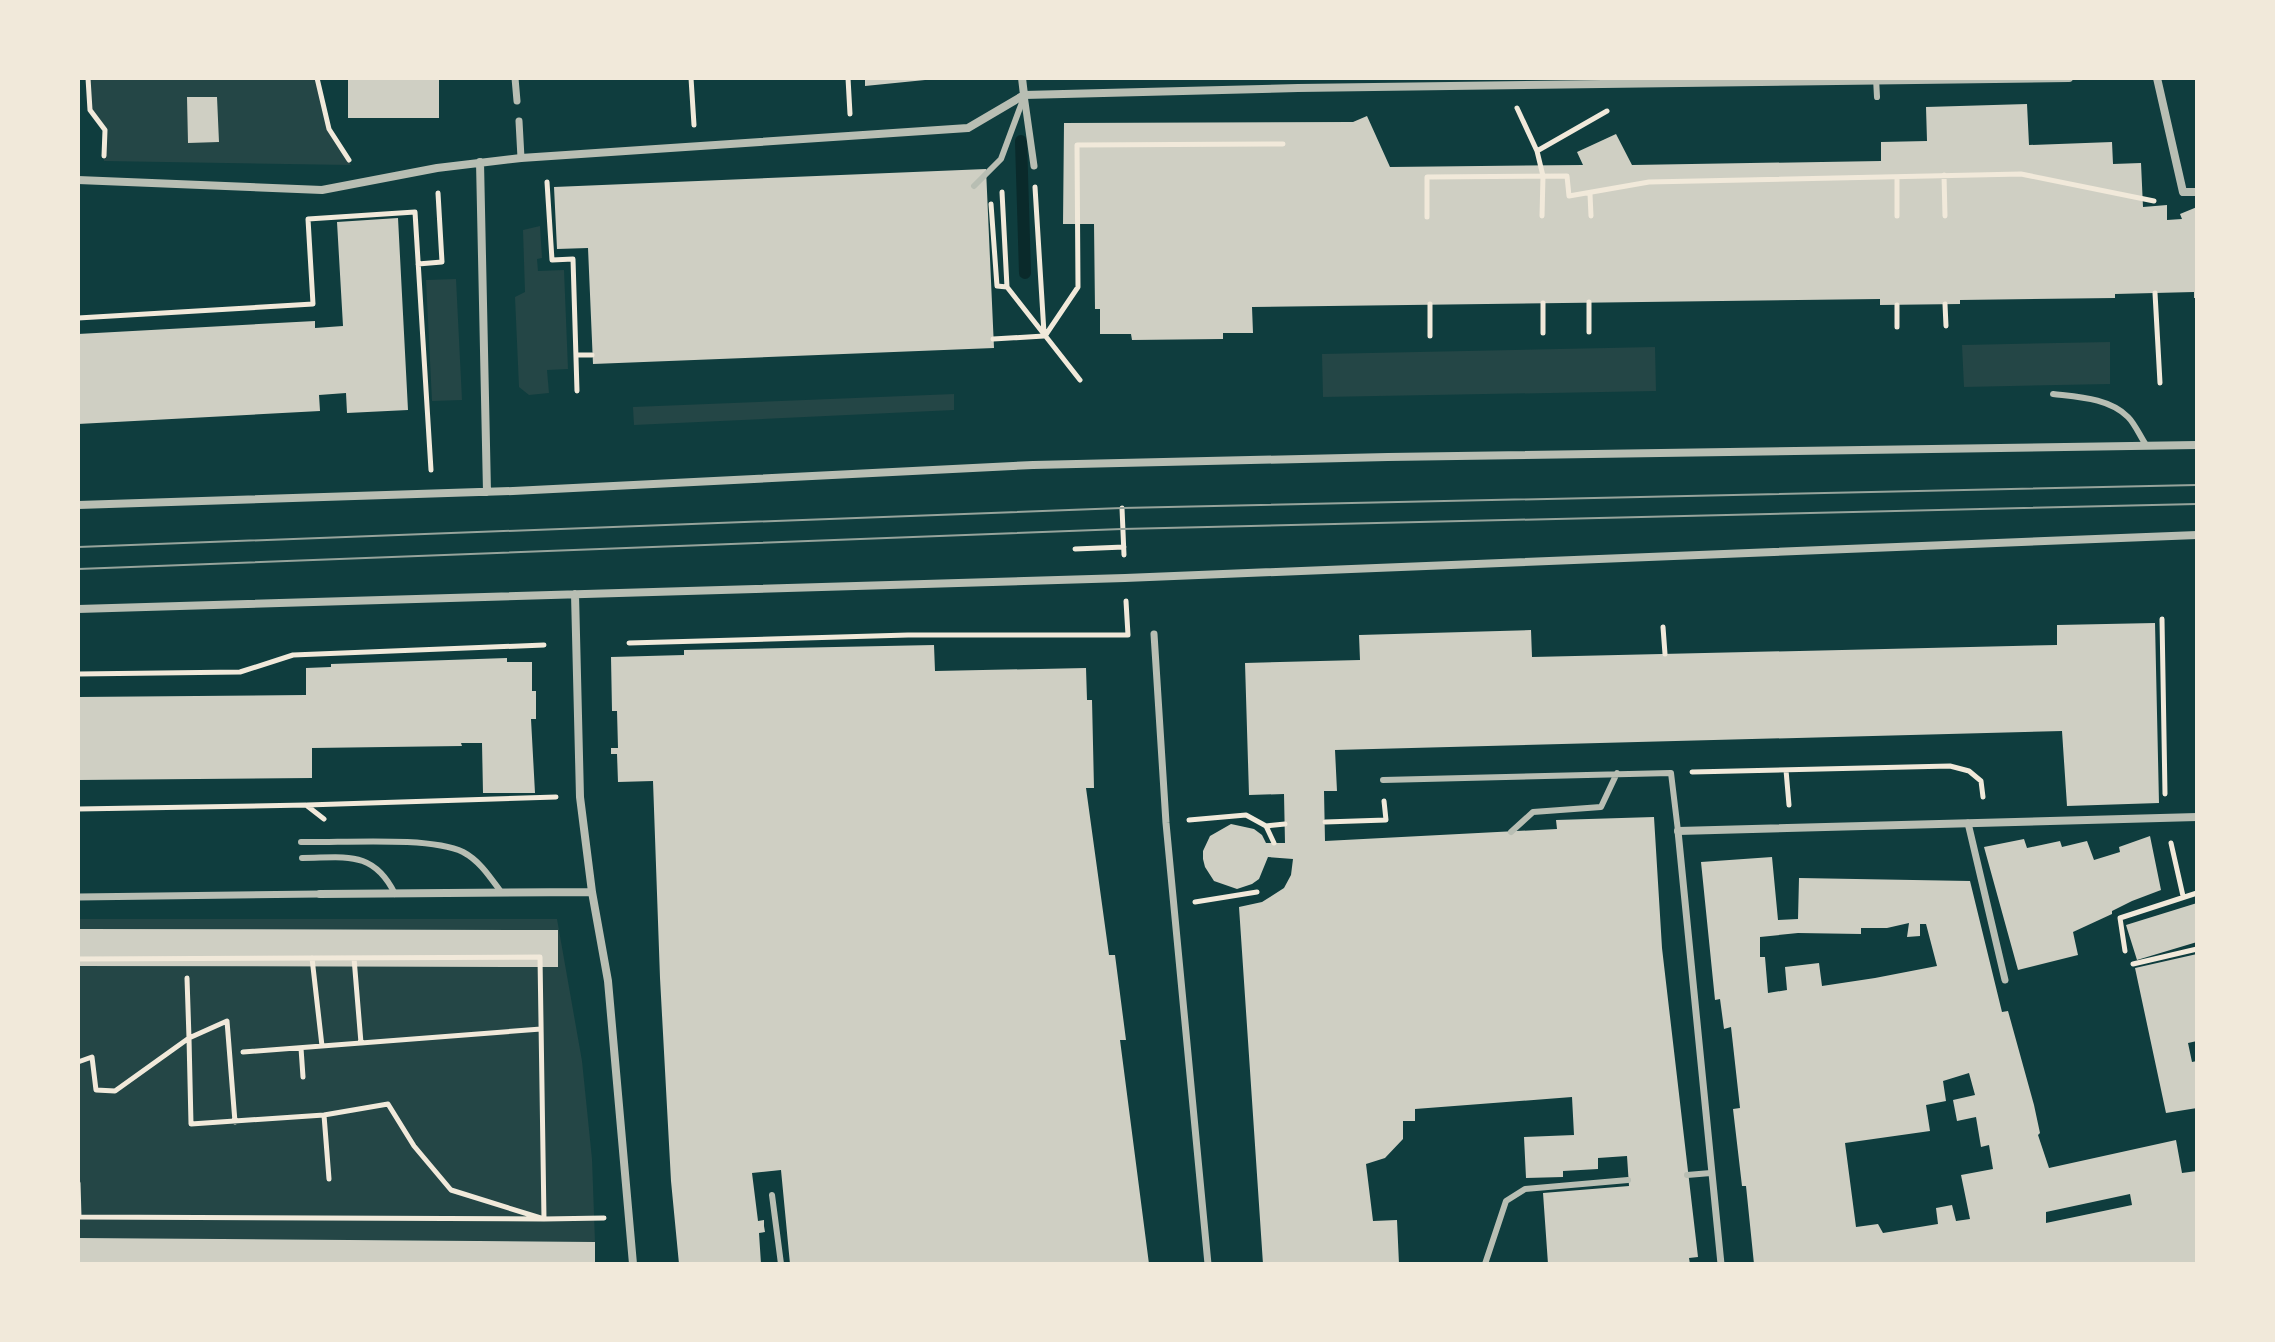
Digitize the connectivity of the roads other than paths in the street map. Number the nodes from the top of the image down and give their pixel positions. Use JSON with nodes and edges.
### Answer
{"nodes":[{"id":1,"x":515,"y":78,"type":"edge"},
{"id":2,"x":1022,"y":78,"type":"edge"},
{"id":3,"x":1303,"y":78,"type":"edge"},
{"id":4,"x":2069,"y":78,"type":"edge"},
{"id":5,"x":2157,"y":78,"type":"edge"},
{"id":6,"x":1876,"y":79,"type":"edge"},
{"id":7,"x":1566,"y":81,"type":"edge"},
{"id":8,"x":1298,"y":88,"type":"junction"},
{"id":9,"x":1024,"y":95,"type":"junction"},
{"id":10,"x":1877,"y":97,"type":"dead end"},
{"id":11,"x":517,"y":101,"type":"dead end"},
{"id":12,"x":519,"y":121,"type":"dead end"},
{"id":13,"x":521,"y":158,"type":"junction"},
{"id":14,"x":480,"y":162,"type":"junction"},
{"id":15,"x":1034,"y":166,"type":"road end"},
{"id":16,"x":78,"y":180,"type":"edge"},
{"id":17,"x":974,"y":186,"type":"road end"},
{"id":18,"x":2197,"y":192,"type":"edge"},
{"id":19,"x":2053,"y":394,"type":"dead end"},
{"id":20,"x":2146,"y":445,"type":"junction"},
{"id":21,"x":2197,"y":445,"type":"edge"},
{"id":22,"x":487,"y":492,"type":"junction"},
{"id":23,"x":78,"y":505,"type":"edge"},
{"id":24,"x":2197,"y":535,"type":"edge"},
{"id":25,"x":575,"y":594,"type":"junction"},
{"id":26,"x":78,"y":609,"type":"edge"},
{"id":27,"x":1154,"y":634,"type":"dead end"},
{"id":28,"x":1617,"y":773,"type":"junction"},
{"id":29,"x":1383,"y":780,"type":"road end"},
{"id":30,"x":2197,"y":817,"type":"edge"},
{"id":31,"x":1968,"y":823,"type":"junction"},
{"id":32,"x":1678,"y":831,"type":"junction"},
{"id":33,"x":1511,"y":832,"type":"dead end"},
{"id":34,"x":301,"y":842,"type":"dead end"},
{"id":35,"x":302,"y":858,"type":"dead end"},
{"id":36,"x":501,"y":892,"type":"junction"},
{"id":37,"x":592,"y":892,"type":"junction"},
{"id":38,"x":320,"y":894,"type":"joint"},
{"id":39,"x":395,"y":894,"type":"junction"},
{"id":40,"x":78,"y":897,"type":"edge"},
{"id":41,"x":2005,"y":980,"type":"dead end"},
{"id":42,"x":1711,"y":1173,"type":"junction"},
{"id":43,"x":1687,"y":1175,"type":"dead end"},
{"id":44,"x":1628,"y":1180,"type":"dead end"},
{"id":45,"x":772,"y":1195,"type":"dead end"},
{"id":46,"x":633,"y":1264,"type":"edge"},
{"id":47,"x":781,"y":1264,"type":"edge"},
{"id":48,"x":1208,"y":1264,"type":"edge"},
{"id":49,"x":1485,"y":1264,"type":"edge"},
{"id":50,"x":1721,"y":1264,"type":"edge"}],
"edges":[{"from":1,"to":11,"type":"street"},
{"from":2,"to":9,"type":"street"},
{"from":3,"to":8,"type":"lane"},
{"from":4,"to":6,"type":"street"},
{"from":5,"to":18,"type":"street"},
{"from":6,"to":7,"type":"street"},
{"from":6,"to":10,"type":"lane"},
{"from":7,"to":8,"type":"street"},
{"from":8,"to":9,"type":"street"},
{"from":9,"to":13,"type":"street"},
{"from":9,"to":15,"type":"street"},
{"from":9,"to":17,"type":"lane"},
{"from":12,"to":13,"type":"street"},
{"from":13,"to":14,"type":"street"},
{"from":14,"to":16,"type":"street"},
{"from":14,"to":22,"type":"street"},
{"from":19,"to":20,"type":"lane"},
{"from":20,"to":21,"type":"street"},
{"from":20,"to":22,"type":"street"},
{"from":22,"to":23,"type":"street"},
{"from":24,"to":25,"type":"street"},
{"from":25,"to":26,"type":"street"},
{"from":25,"to":37,"type":"street"},
{"from":27,"to":48,"type":"street"},
{"from":28,"to":29,"type":"lane"},
{"from":28,"to":32,"type":"lane"},
{"from":28,"to":33,"type":"lane"},
{"from":30,"to":31,"type":"street"},
{"from":31,"to":32,"type":"street"},
{"from":31,"to":41,"type":"street"},
{"from":32,"to":42,"type":"street"},
{"from":34,"to":36,"type":"lane"},
{"from":35,"to":39,"type":"lane"},
{"from":36,"to":37,"type":"street"},
{"from":36,"to":39,"type":"street"},
{"from":37,"to":46,"type":"street"},
{"from":38,"to":39,"type":"street"},
{"from":38,"to":40,"type":"street"},
{"from":42,"to":43,"type":"lane"},
{"from":42,"to":50,"type":"street"},
{"from":44,"to":49,"type":"lane"},
{"from":45,"to":47,"type":"lane"}]}
